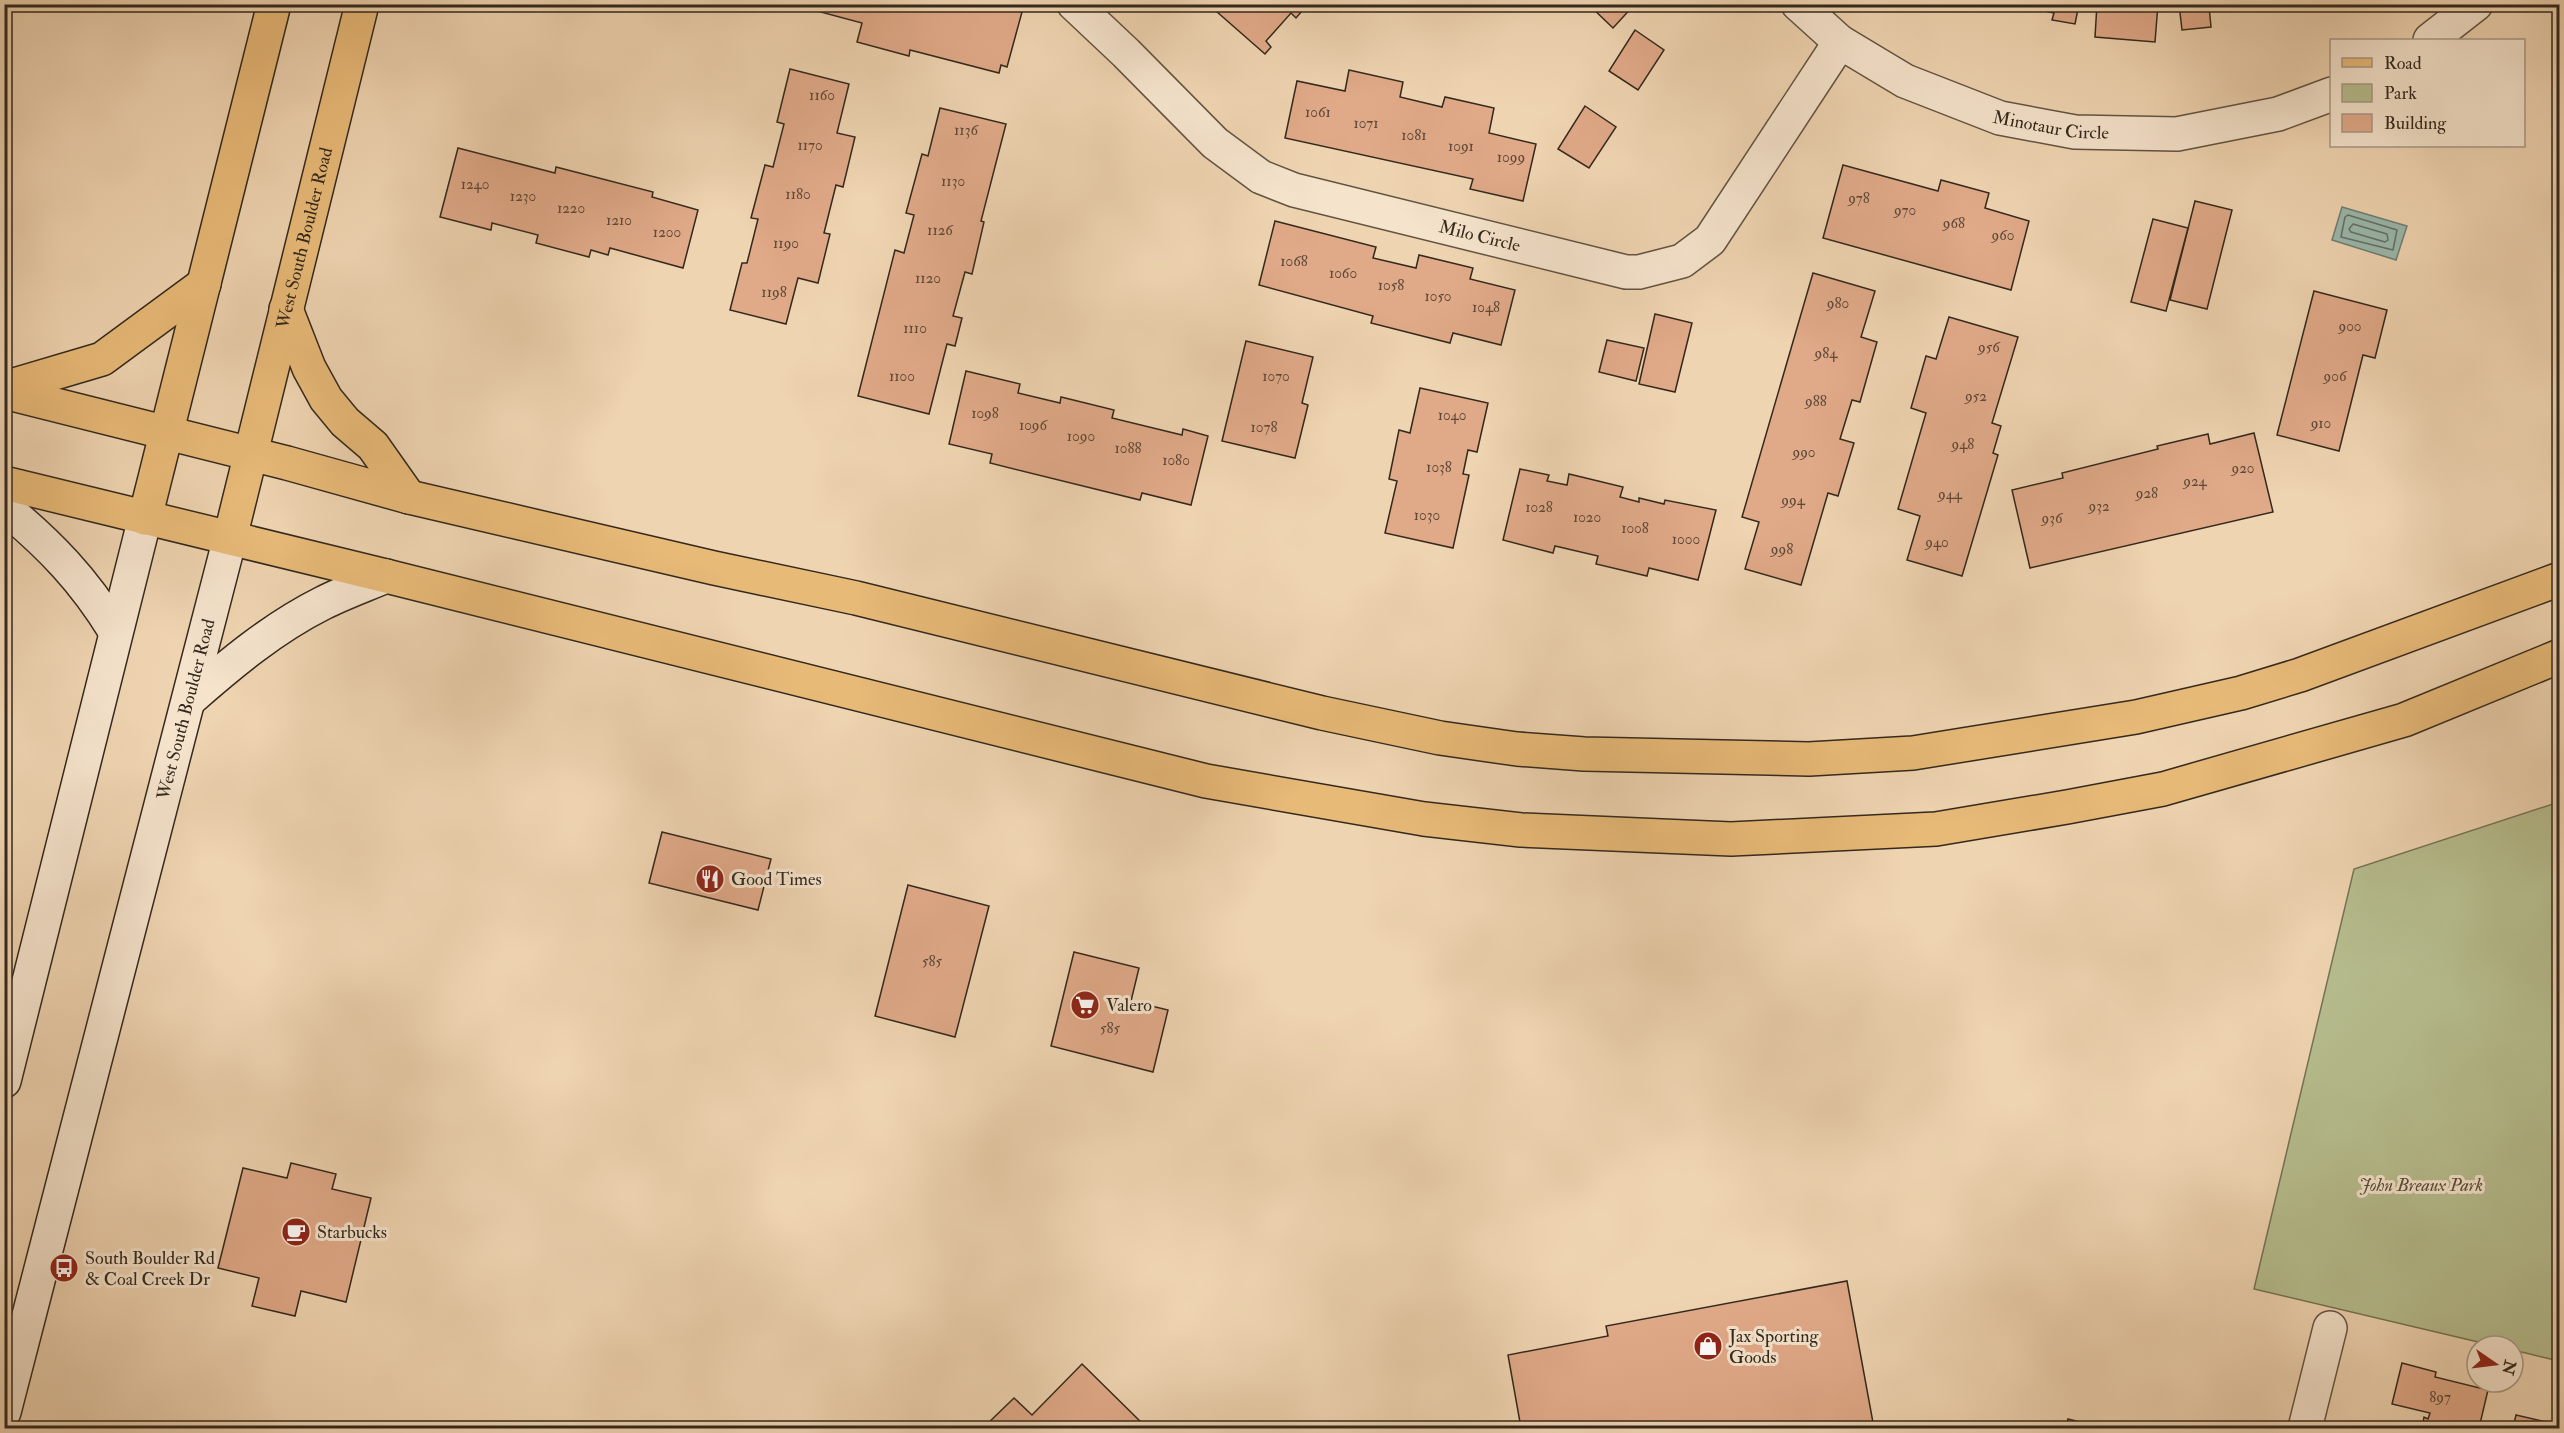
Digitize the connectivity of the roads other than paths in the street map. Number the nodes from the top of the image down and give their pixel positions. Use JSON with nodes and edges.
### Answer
{"nodes":[{"id":1,"x":274,"y":4,"type":"edge"},
{"id":2,"x":362,"y":4,"type":"edge"},
{"id":3,"x":1074,"y":4,"type":"edge"},
{"id":4,"x":1798,"y":4,"type":"edge"},
{"id":5,"x":2476,"y":4,"type":"edge"},
{"id":6,"x":2431,"y":39,"type":"edge"},
{"id":7,"x":1840,"y":42,"type":"junction"},
{"id":8,"x":2330,"y":94,"type":"edge"},
{"id":9,"x":204,"y":284,"type":"junction"},
{"id":10,"x":286,"y":309,"type":"junction"},
{"id":11,"x":4,"y":390,"type":"edge"},
{"id":12,"x":166,"y":434,"type":"junction"},
{"id":13,"x":249,"y":454,"type":"junction"},
{"id":14,"x":4,"y":483,"type":"edge"},
{"id":15,"x":409,"y":496,"type":"junction"},
{"id":16,"x":4,"y":507,"type":"edge"},
{"id":17,"x":145,"y":518,"type":"junction"},
{"id":18,"x":230,"y":538,"type":"junction"},
{"id":19,"x":386,"y":576,"type":"junction"},
{"id":20,"x":2559,"y":579,"type":"edge"},
{"id":21,"x":116,"y":631,"type":"junction"},
{"id":22,"x":2559,"y":656,"type":"edge"},
{"id":23,"x":189,"y":700,"type":"junction"},
{"id":24,"x":4,"y":1081,"type":"edge"},
{"id":25,"x":2330,"y":1328,"type":"dead end"},
{"id":26,"x":4,"y":1412,"type":"edge"},
{"id":27,"x":2305,"y":1428,"type":"edge"}],
"edges":[{"from":1,"to":9,"type":"main road"},
{"from":2,"to":10,"type":"main road","name":"West South Boulder Road"},
{"from":3,"to":7,"type":"main road","name":"Milo Circle"},
{"from":4,"to":7,"type":"main road","name":"Minotaur Circle"},
{"from":5,"to":6,"type":"main road"},
{"from":7,"to":8,"type":"main road","name":"Minotaur Circle"},
{"from":9,"to":11,"type":"main road"},
{"from":9,"to":12,"type":"main road"},
{"from":10,"to":13,"type":"main road","name":"West South Boulder Road"},
{"from":10,"to":15,"type":"main road"},
{"from":11,"to":12,"type":"main road"},
{"from":12,"to":13,"type":"main road"},
{"from":12,"to":17,"type":"main road"},
{"from":13,"to":15,"type":"main road"},
{"from":13,"to":18,"type":"main road","name":"West South Boulder Road"},
{"from":14,"to":17,"type":"main road"},
{"from":15,"to":20,"type":"main road"},
{"from":16,"to":21,"type":"main road"},
{"from":17,"to":18,"type":"main road"},
{"from":17,"to":21,"type":"main road"},
{"from":18,"to":19,"type":"main road"},
{"from":18,"to":23,"type":"main road","name":"West South Boulder Road"},
{"from":19,"to":22,"type":"main road"},
{"from":19,"to":23,"type":"main road"},
{"from":21,"to":24,"type":"main road"},
{"from":23,"to":26,"type":"main road","name":"West South Boulder Road"},
{"from":25,"to":27,"type":"main road"}]}
